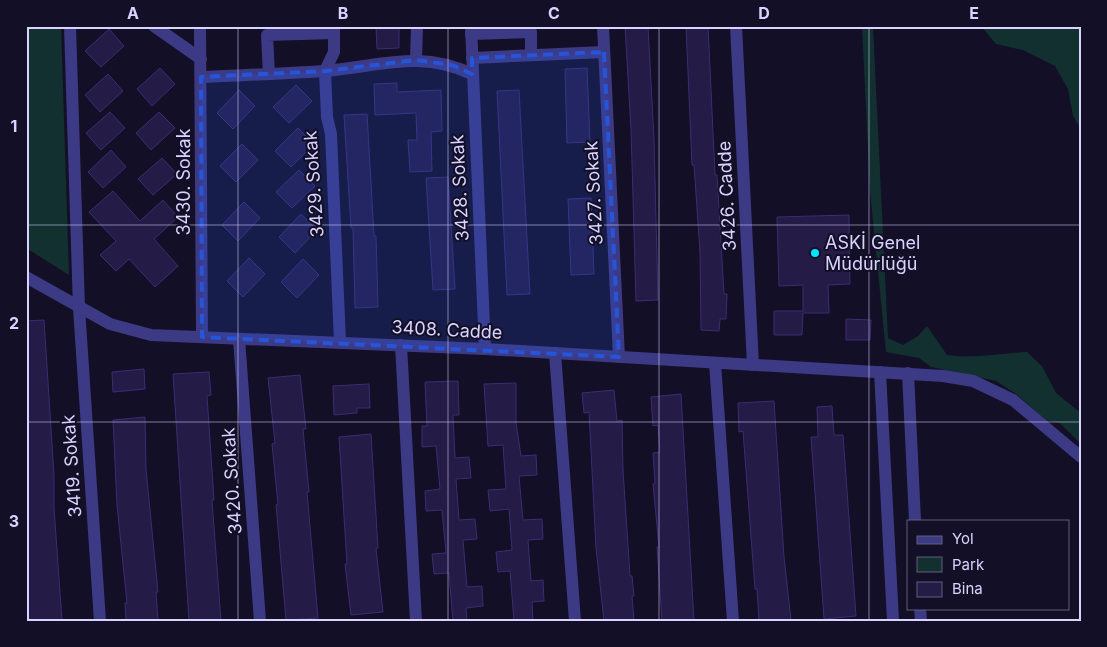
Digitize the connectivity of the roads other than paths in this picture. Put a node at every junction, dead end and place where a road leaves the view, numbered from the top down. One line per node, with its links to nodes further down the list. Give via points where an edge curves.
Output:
1 (70, 26): 19 (street, 3419. Sokak)
2 (154, 26): 12 (street)
3 (200, 26): 12 (street, 3430. Sokak)
4 (417, 26): 13 (street)
5 (603, 26): 9 (street, 3427. Sokak)
6 (736, 26): 28 (street, 3426. Cadde)
7 (334, 29): 14 (street, 3429. Sokak, via 334,52); 15 (street, via 267,35)
8 (471, 30): 10 (street, via 531,32); 11 (street, 3428. Sokak)
9 (604, 52): 10 (street); 26 (street, 3427. Sokak)
10 (532, 55): 11 (street)
11 (472, 58): 16 (street, 3428. Sokak)
12 (201, 59): 17 (street, 3430. Sokak)
13 (416, 60): 14 (street); 16 (street, via 452,65)
14 (325, 71): 15 (street); 22 (street, 3429. Sokak, via 326,116 331,134)
15 (269, 74): 17 (street)
16 (472, 74): 24 (street, 3428. Sokak)
17 (200, 77): 20 (street, 3430. Sokak)
18 (26, 277): 19 (street, 3408. Cadde)
19 (79, 308): 20 (street, 3408. Cadde, via 110,324 151,335); 33 (street, 3419. Sokak)
20 (202, 337): 21 (street, 3408. Cadde)
21 (239, 339): 22 (street, 3408. Cadde); 34 (street, 3420. Sokak)
22 (340, 342): 23 (street, 3408. Cadde)
23 (402, 345): 24 (street, 3408. Cadde); 35 (street)
24 (485, 349): 25 (street, 3408. Cadde)
25 (555, 354): 26 (street, 3408. Cadde); 36 (street)
26 (619, 357): 27 (street, 3408. Cadde)
27 (715, 363): 28 (street, 3408. Cadde); 37 (street)
28 (753, 365): 29 (street, 3408. Cadde)
29 (880, 372): 30 (street, 3408. Cadde); 38 (street)
30 (908, 373): 31 (street, 3408. Cadde, via 973,381 1014,400); 32 (street)
31 (1081, 457)
32 (916, 520)
33 (100, 621)
34 (260, 621)
35 (416, 621)
36 (575, 621)
37 (733, 621)
38 (893, 621)

